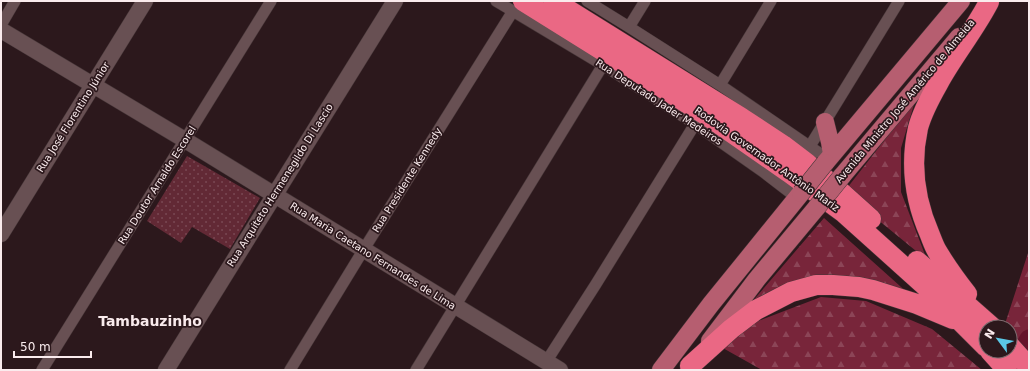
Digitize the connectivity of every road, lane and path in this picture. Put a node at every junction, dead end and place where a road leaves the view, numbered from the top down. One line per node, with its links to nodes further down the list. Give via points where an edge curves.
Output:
1 (15, 1): 15 (street)
2 (145, 1): 20 (main road, Rua José Florentino Júnior)
3 (271, 1): 23 (street, Rua Doutor Arnaldo Escorel)
4 (394, 1): 26 (main road, Rua Arquiteto Hermenegildo Di Lascio)
5 (496, 1): 14 (street, Rua Deputado Jader Medeiros)
6 (554, 1): 31 (highway, Rodovia Governador Antônio Mariz, via 783,144 842,193)
7 (587, 1): 16 (street)
8 (645, 1): 16 (street)
9 (772, 1): 19 (street)
10 (899, 1): 21 (street)
11 (951, 1): 25 (street)
12 (961, 1): 25 (main road)
13 (989, 1): 32 (highway, via 926,106 918,128 914,160 918,202 936,250); 39 (main road, Avenida Ministro José Américo de Almeida, bridge, via 757,279)
14 (518, 6): 18 (street, Rua Deputado Jader Medeiros); 29 (street, Rua Presidente Kennedy); 33 (highway, Rodovia Governador Antônio Mariz, via 709,117 788,172 844,213)
15 (1, 25)
16 (629, 27): 19 (street)
17 (1, 30): 20 (main road, Rua Maria Caetano Fernandes de Lima)
18 (603, 65): 22 (street, Rua Deputado Jader Medeiros); 30 (street)
19 (720, 85): 24 (street)
20 (93, 86): 23 (main road, Rua Maria Caetano Fernandes de Lima); 28 (main road, Rua José Florentino Júnior)
21 (825, 122): 24 (street); 25 (main road)
22 (696, 124): 27 (street, Rua Deputado Jader Medeiros); 37 (street)
23 (185, 140): 26 (main road, Rua Maria Caetano Fernandes de Lima); 40 (street, Rua Doutor Arnaldo Escorel)
24 (810, 146): 25 (street)
25 (829, 155): 27 (main road, bridge)
26 (274, 195): 29 (main road, Rua Maria Caetano Fernandes de Lima); 41 (main road, Rua Arquiteto Hermenegildo Di Lascio)
27 (799, 195): 45 (main road)
28 (1, 234)
29 (364, 249): 30 (main road, Rua Maria Caetano Fernandes de Lima); 42 (street, Rua Presidente Kennedy)
30 (455, 306): 37 (main road, Rua Maria Caetano Fernandes de Lima); 43 (street)
31 (982, 319)
32 (985, 319)
33 (961, 322): 34 (highway, Rodovia Governador Antônio Mariz); 39 (highway, via 873,290 816,285 791,292 756,310)
34 (978, 339)
35 (1018, 355): 38 (highway)
36 (997, 359): 46 (highway, Rodovia Governador Antônio Mariz)
37 (546, 362): 44 (main road, Rua Maria Caetano Fernandes de Lima)
38 (1029, 367)
39 (689, 368)
40 (42, 370)
41 (166, 370)
42 (290, 370)
43 (416, 370)
44 (560, 370)
45 (661, 370)
46 (1007, 370)

